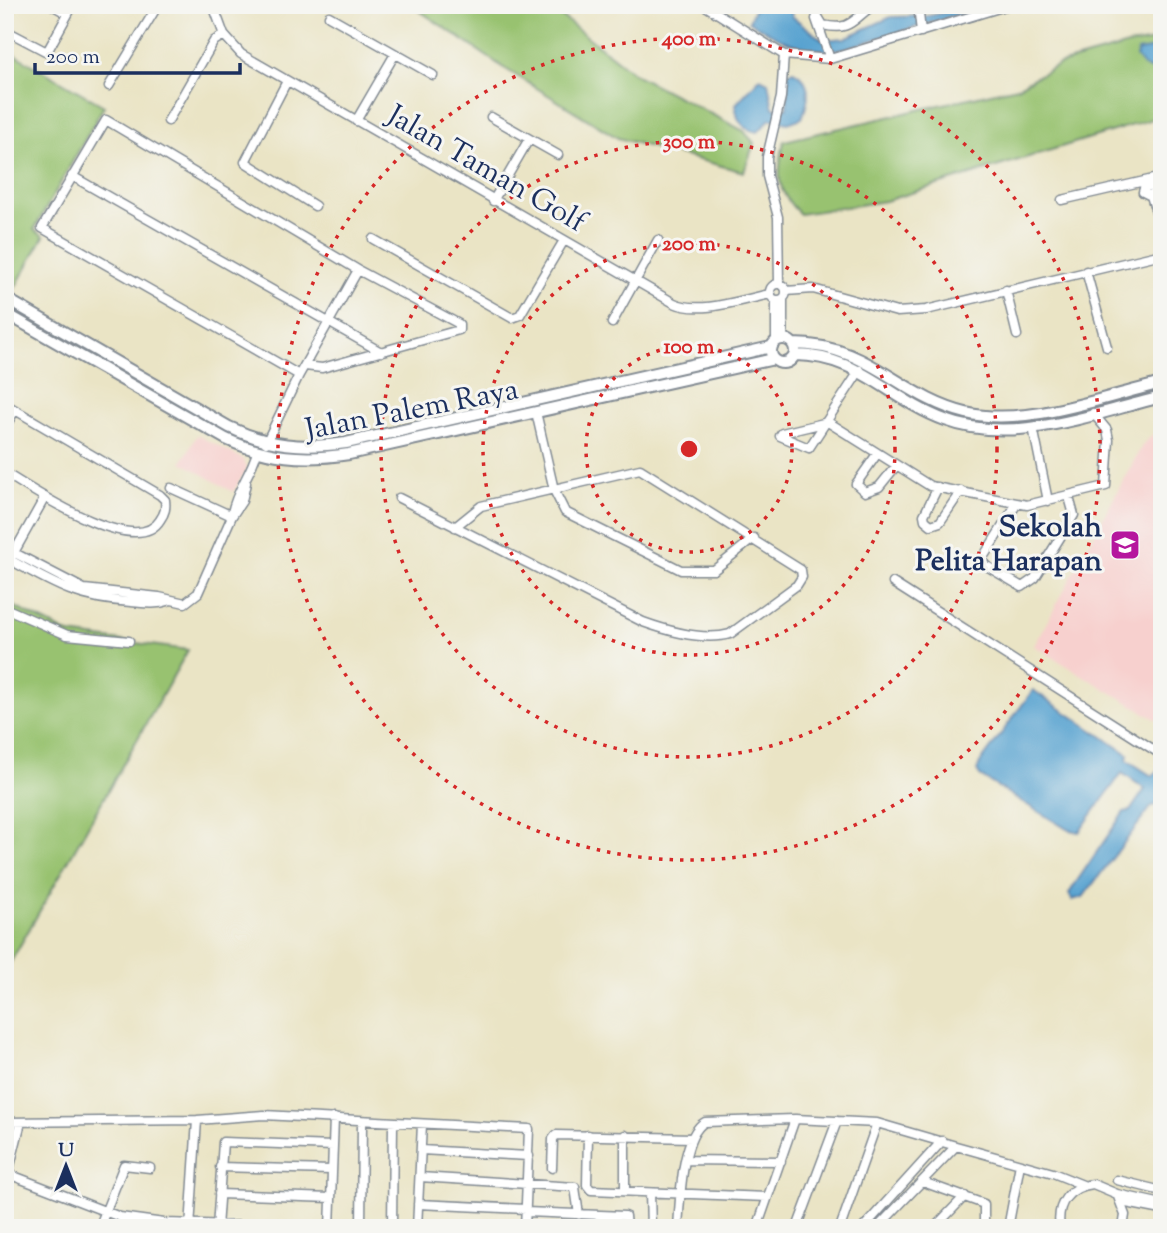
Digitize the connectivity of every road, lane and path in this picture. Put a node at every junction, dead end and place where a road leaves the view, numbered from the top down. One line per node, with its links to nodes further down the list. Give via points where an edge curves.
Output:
1 (52, 5): 10 (street)
2 (73, 5): 10 (street)
3 (158, 5): 21 (street)
4 (212, 5): 15 (street, Jalan Taman Golf)
5 (704, 5): 17 (street)
6 (811, 5): 11 (street)
7 (874, 5): 11 (street, via 841,28 823,24)
8 (918, 5): 14 (street)
9 (1009, 5): 14 (street)
10 (68, 15): 13 (street, via 44,52)
11 (814, 15): 18 (street)
12 (329, 16): 16 (street)
13 (5, 30)
14 (921, 30): 18 (street)
15 (224, 35): 20 (street, Jalan Taman Golf, via 241,54); 23 (street, via 215,41)
16 (395, 54): 19 (street); 24 (street)
17 (784, 55): 18 (street); 42 (street, via 781,97 767,157 778,217 779,284 772,287)
18 (829, 57)
19 (433, 75)
20 (287, 80): 24 (street, Jalan Taman Golf); 32 (street, via 245,162)
21 (109, 86)
22 (491, 117): 25 (street)
23 (168, 121)
24 (356, 121): 31 (street, Jalan Taman Golf)
25 (529, 139): 26 (street); 31 (street)
26 (558, 155)
27 (72, 176): 38 (street, via 104,122 109,121); 46 (street); 55 (street, via 42,228)
28 (1162, 177): 29 (street)
29 (1147, 183): 30 (street); 33 (street, via 1154,188)
30 (1062, 200)
31 (493, 201): 36 (street, Jalan Taman Golf)
32 (315, 206)
33 (1162, 230)
34 (373, 239): 36 (street, via 512,318 520,315)
35 (658, 240): 40 (street)
36 (563, 242): 40 (street, Jalan Taman Golf)
37 (1162, 254): 39 (street, Jalan Taman Golf)
38 (358, 270): 46 (street); 51 (street, via 459,324 459,330)
39 (1086, 271): 41 (street, Jalan Taman Golf); 50 (street)
40 (635, 281): 42 (street, Jalan Taman Golf, via 684,306); 47 (street)
41 (1006, 290): 42 (street, Jalan Taman Golf, via 926,310 897,312 830,291); 48 (street)
42 (779, 296): 49 (street)
43 (5, 298): 44 (street, Jalan Palem Raya)
44 (18, 305): 45 (street); 65 (street, Jalan Palem Raya, via 229,427)
45 (8, 315): 66 (street, Jalan Palem Raya, via 226,439)
46 (329, 323): 51 (street); 53 (street)
47 (612, 323)
48 (1017, 335)
49 (784, 345): 52 (street); 52 (street, Jalan Palem Raya, via 785,363); 54 (street, Jalan Palem Raya); 56 (street, Jalan Palem Raya, via 851,353 949,407 987,416 1030,414); 65 (street, Jalan Palem Raya, via 346,443 300,447)
50 (1107, 347)
51 (381, 352): 53 (street, via 322,368)
52 (774, 359): 60 (street, Jalan Palem Raya)
53 (305, 366): 55 (street)
54 (860, 370): 62 (street); 64 (street, Jalan Palem Raya, via 943,419 984,429)
55 (299, 375): 65 (street)
56 (1162, 383)
57 (1162, 397): 61 (street, Jalan Palem Raya)
58 (5, 404): 59 (street)
59 (15, 410): 63 (street); 74 (street, via 160,495 166,505 154,527 122,530 100,526)
60 (536, 412): 66 (street, Jalan Palem Raya, via 328,457 301,459); 72 (street)
61 (1093, 413): 64 (street, Jalan Palem Raya); 75 (street, via 1108,434 1107,484)
62 (828, 422): 62 (street, via 809,448 780,436 782,433); 67 (street)
63 (5, 427)
64 (1031, 427): 77 (street)
65 (266, 443)
66 (257, 452): 79 (street, via 246,484 234,499)
67 (877, 454): 68 (street); 68 (street, via 856,484 865,492 878,487)
68 (896, 466): 70 (street)
69 (5, 473): 74 (street)
70 (938, 487): 73 (street); 73 (street, via 924,515 931,525 940,522)
71 (171, 488): 79 (street)
72 (554, 490): 80 (street, via 481,506); 81 (street, via 640,469); 81 (street, via 565,512 681,569 714,570)
73 (961, 491): 78 (street)
74 (45, 497): 82 (street)
75 (1069, 497): 77 (street); 78 (street, via 1074,515 1035,578 1024,587 982,559)
76 (399, 498): 80 (street)
77 (1048, 501): 78 (street)
78 (1016, 505)
79 (232, 516): 82 (street, via 193,599 184,603 84,589)
80 (455, 527): 81 (street, via 643,622 718,637 739,629 801,580 800,569)
81 (754, 538)
82 (8, 554)
83 (893, 583): 86 (street)
84 (5, 608): 85 (street, via 67,635)
85 (129, 641)
86 (1162, 755)
87 (334, 1118): 89 (street, via 264,1115); 93 (street); 101 (street)
88 (795, 1119): 90 (street); 99 (street, via 712,1121 700,1125); 106 (street)
89 (197, 1120): 92 (street); 137 (street)
90 (837, 1121): 95 (street); 150 (street)
91 (5, 1122): 92 (street)
92 (21, 1122): 112 (street)
93 (362, 1122): 94 (street); 142 (street)
94 (393, 1123): 96 (street); 143 (street)
95 (877, 1123): 100 (street); 151 (street)
96 (422, 1124): 103 (street); 104 (street, via 529,1129)
97 (588, 1135): 98 (street); 110 (street, via 554,1137); 119 (street, via 588,1187)
98 (625, 1135): 99 (street); 119 (street)
99 (692, 1138): 105 (street)
100 (942, 1141): 102 (street); 152 (street)
101 (332, 1146): 108 (street, via 225,1142); 111 (street)
102 (956, 1146): 107 (street); 116 (street)
103 (421, 1150): 104 (street); 113 (street)
104 (529, 1156): 117 (street)
105 (685, 1160): 106 (street); 123 (street)
106 (781, 1161): 125 (street)
107 (1020, 1164): 114 (street); 156 (street)
108 (220, 1167): 111 (street); 122 (street)
109 (150, 1168): 133 (street, via 124,1165)
110 (552, 1168)
111 (331, 1170): 126 (street)
112 (8, 1174): 133 (street)
113 (420, 1177): 117 (street); 129 (street)
114 (1065, 1179): 118 (street); 127 (street)
115 (1117, 1180): 120 (street)
116 (923, 1182): 124 (street); 153 (street)
117 (527, 1183): 132 (street); 134 (street, via 577,1188)
118 (1083, 1185): 127 (street); 128 (street, via 1104,1186)
119 (625, 1191): 121 (street)
120 (1162, 1191)
121 (650, 1193): 123 (street); 147 (street)
122 (219, 1194): 126 (street); 138 (street)
123 (680, 1194): 125 (street); 148 (street)
124 (965, 1196): 154 (street); 155 (street, via 985,1205)
125 (766, 1197): 149 (street)
126 (331, 1198): 139 (street)
127 (1065, 1198): 157 (street)
128 (1119, 1198): 130 (street); 131 (street); 158 (street)
129 (418, 1204): 132 (street); 144 (street)
130 (1162, 1204)
131 (1162, 1210)
132 (526, 1211): 134 (street); 145 (street)
133 (107, 1213): 135 (street); 140 (street)
134 (579, 1215): 146 (street, via 625,1216)
135 (137, 1224): 136 (street)
136 (164, 1225): 137 (street)
137 (191, 1226): 138 (street)
138 (217, 1226): 139 (street)
139 (330, 1227): 141 (street)
140 (99, 1228)
141 (342, 1228)
142 (361, 1228)
143 (392, 1228)
144 (417, 1228)
145 (525, 1228)
146 (626, 1228)
147 (651, 1228)
148 (678, 1228)
149 (757, 1228)
150 (797, 1228)
151 (840, 1228)
152 (863, 1228)
153 (877, 1228)
154 (934, 1228)
155 (984, 1228)
156 (1008, 1228)
157 (1060, 1228)
158 (1124, 1228)

